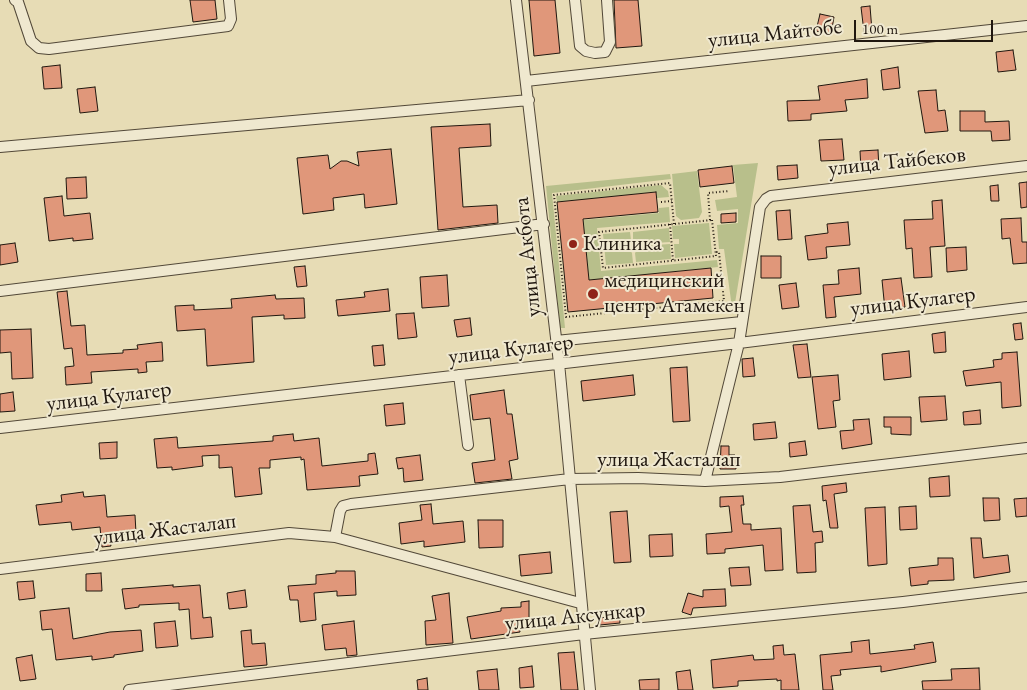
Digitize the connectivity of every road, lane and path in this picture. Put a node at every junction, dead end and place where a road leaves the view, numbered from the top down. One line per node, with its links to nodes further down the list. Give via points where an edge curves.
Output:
1 (15, 0): 2 (street, via 31,41 39,48 49,49 228,26 231,19)
2 (228, 0)
3 (516, 0): 9 (street, улица Акбота)
4 (575, 0): 7 (street, via 580,46)
5 (607, 0): 7 (street, via 610,42 605,52)
6 (1027, 26): 8 (street, улица Майтобе)
7 (595, 54): 8 (street)
8 (597, 72): 9 (street, улица Майтобе)
9 (526, 80): 10 (street, улица Акбота)
10 (529, 100): 11 (street); 17 (street, улица Акбота)
11 (0, 147)
12 (1027, 166): 24 (street, улица Тайбеков, via 771,196 760,207)
13 (729, 191): 16 (path, via 708,193)
14 (672, 201): 15 (path); 19 (path); 20 (path, via 670,183 554,195 566,317 724,301 719,252)
15 (661, 202)
16 (710, 220): 19 (path); 20 (path)
17 (544, 224): 22 (street); 25 (street, улица Акбота)
18 (670, 224): 19 (path); 21 (path); 21 (path, via 599,232 603,268)
19 (674, 224)
20 (716, 252): 21 (path, via 716,256)
21 (673, 261)
22 (0, 291)
23 (1027, 307): 26 (street, улица Кулагер)
24 (742, 322): 25 (street); 26 (street)
25 (556, 341): 27 (street, улица Акбота)
26 (738, 343): 27 (street, улица Кулагер); 33 (street)
27 (559, 363): 28 (street, улица Кулагер); 32 (street, улица Акбота)
28 (459, 375): 29 (street, улица Кулагер); 30 (street)
29 (0, 428)
30 (468, 445)
31 (1027, 448): 33 (street, улица Жасталап, via 780,477)
32 (570, 479): 33 (street, улица Жасталап); 34 (street, улица Жасталап, via 343,506); 37 (street, улица Акбота)
33 (705, 480)
34 (336, 538): 35 (street, улица Жасталап, via 289,533); 37 (street, улица Жасталап)
35 (0, 569)
36 (1027, 587): 38 (street, улица Аксункар)
37 (580, 603): 38 (street, улица Акбота)
38 (584, 634): 39 (street, улица Аксункар); 40 (street, улица Акбота)
39 (129, 690)
40 (590, 690)

